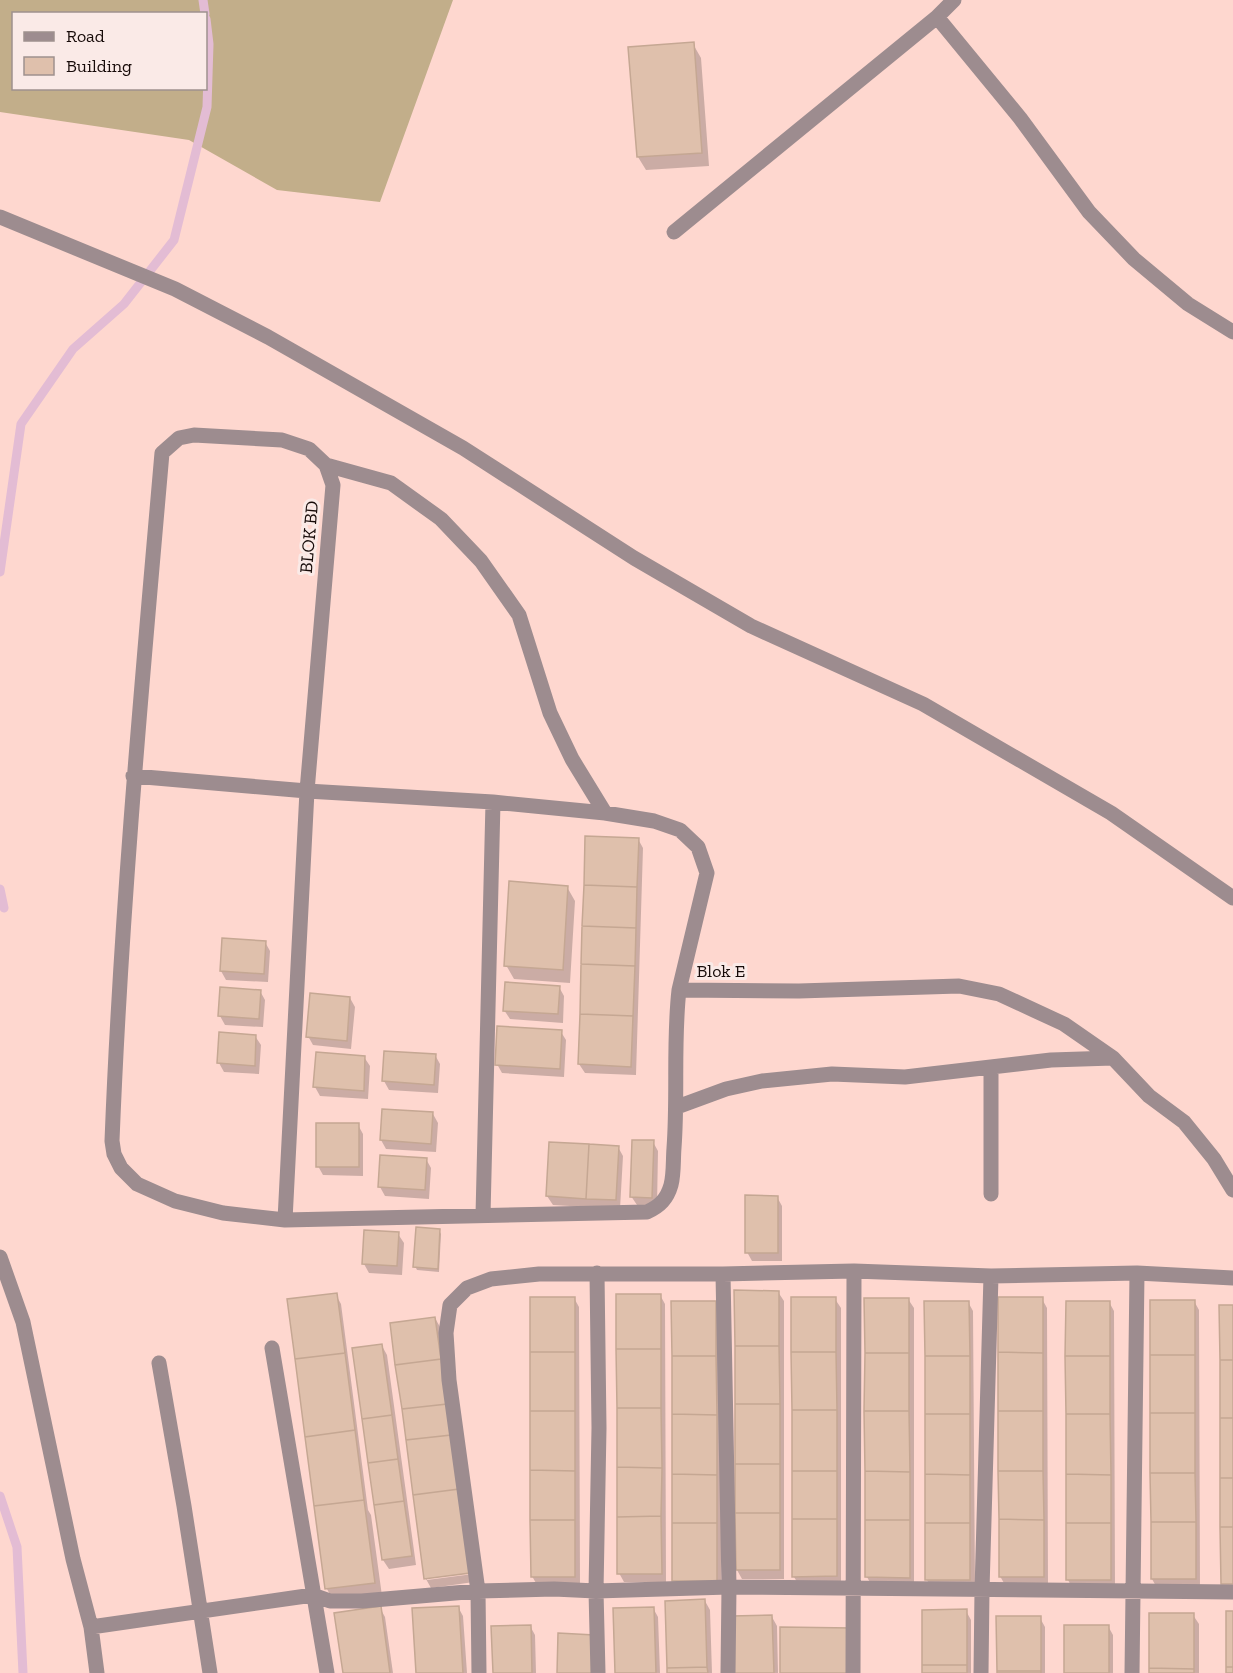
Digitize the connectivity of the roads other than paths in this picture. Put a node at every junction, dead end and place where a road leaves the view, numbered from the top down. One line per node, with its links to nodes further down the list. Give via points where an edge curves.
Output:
1 (954, 0): 2 (street)
2 (937, 17): 4 (street); 5 (street, via 1020,118 1089,212 1134,259 1188,304)
3 (0, 217): 11 (street, via 175,289 268,337 462,448 634,558 752,626 922,704 1111,813)
4 (674, 232)
5 (1233, 332)
6 (326, 465): 7 (street, via 309,449 282,440 194,435 179,438 162,453); 8 (street, BLOK BD, via 333,485); 10 (street, via 391,483 441,519 481,561 519,615 550,713)
7 (133, 776): 8 (street, Blok E); 19 (street, via 116,1032 114,1154 137,1184 175,1201 223,1213)
8 (307, 791): 9 (street, Blok E); 19 (street, BLOK BD)
9 (493, 802): 10 (street, Blok E); 18 (street)
10 (605, 813): 12 (street, Blok E, via 654,821 680,830 698,847 706,873)
11 (1233, 898)
12 (680, 990): 13 (street, Blok E, via 959,986 999,994 1064,1024); 15 (street)
13 (1113, 1058): 14 (street); 16 (street, Blok E, via 1149,1096 1184,1122)
14 (991, 1067): 15 (street, via 905,1077 832,1074 762,1081); 17 (street)
15 (677, 1107): 18 (street, via 671,1185 658,1207 647,1212)
16 (1233, 1190)
17 (991, 1194)
18 (483, 1215): 19 (street)
19 (285, 1220)
20 (0, 1257): 38 (street, via 23,1322)
21 (854, 1271): 24 (street); 25 (street); 30 (street)
22 (597, 1273): 24 (street); 33 (street, via 490,1280 467,1288 450,1305 446,1333 449,1380); 34 (street)
23 (1137, 1273): 25 (street); 26 (street); 32 (street)
24 (723, 1274): 29 (street)
25 (991, 1276): 31 (street)
26 (1233, 1278)
27 (272, 1348): 36 (street)
28 (159, 1363): 37 (street)
29 (729, 1587): 30 (street); 34 (street); 44 (street)
30 (854, 1589): 31 (street); 45 (street)
31 (982, 1590): 32 (street); 46 (street)
32 (1133, 1590): 35 (street); 47 (street)
33 (478, 1591): 34 (street); 36 (street, via 362,1601 330,1601); 42 (street)
34 (596, 1591): 43 (street)
35 (1233, 1592)
36 (313, 1595): 37 (street); 41 (street)
37 (199, 1612): 38 (street); 40 (street)
38 (91, 1627): 39 (street)
39 (97, 1673)
40 (210, 1673)
41 (327, 1673)
42 (479, 1673)
43 (598, 1673)
44 (728, 1673)
45 (854, 1673)
46 (981, 1673)
47 (1132, 1673)

